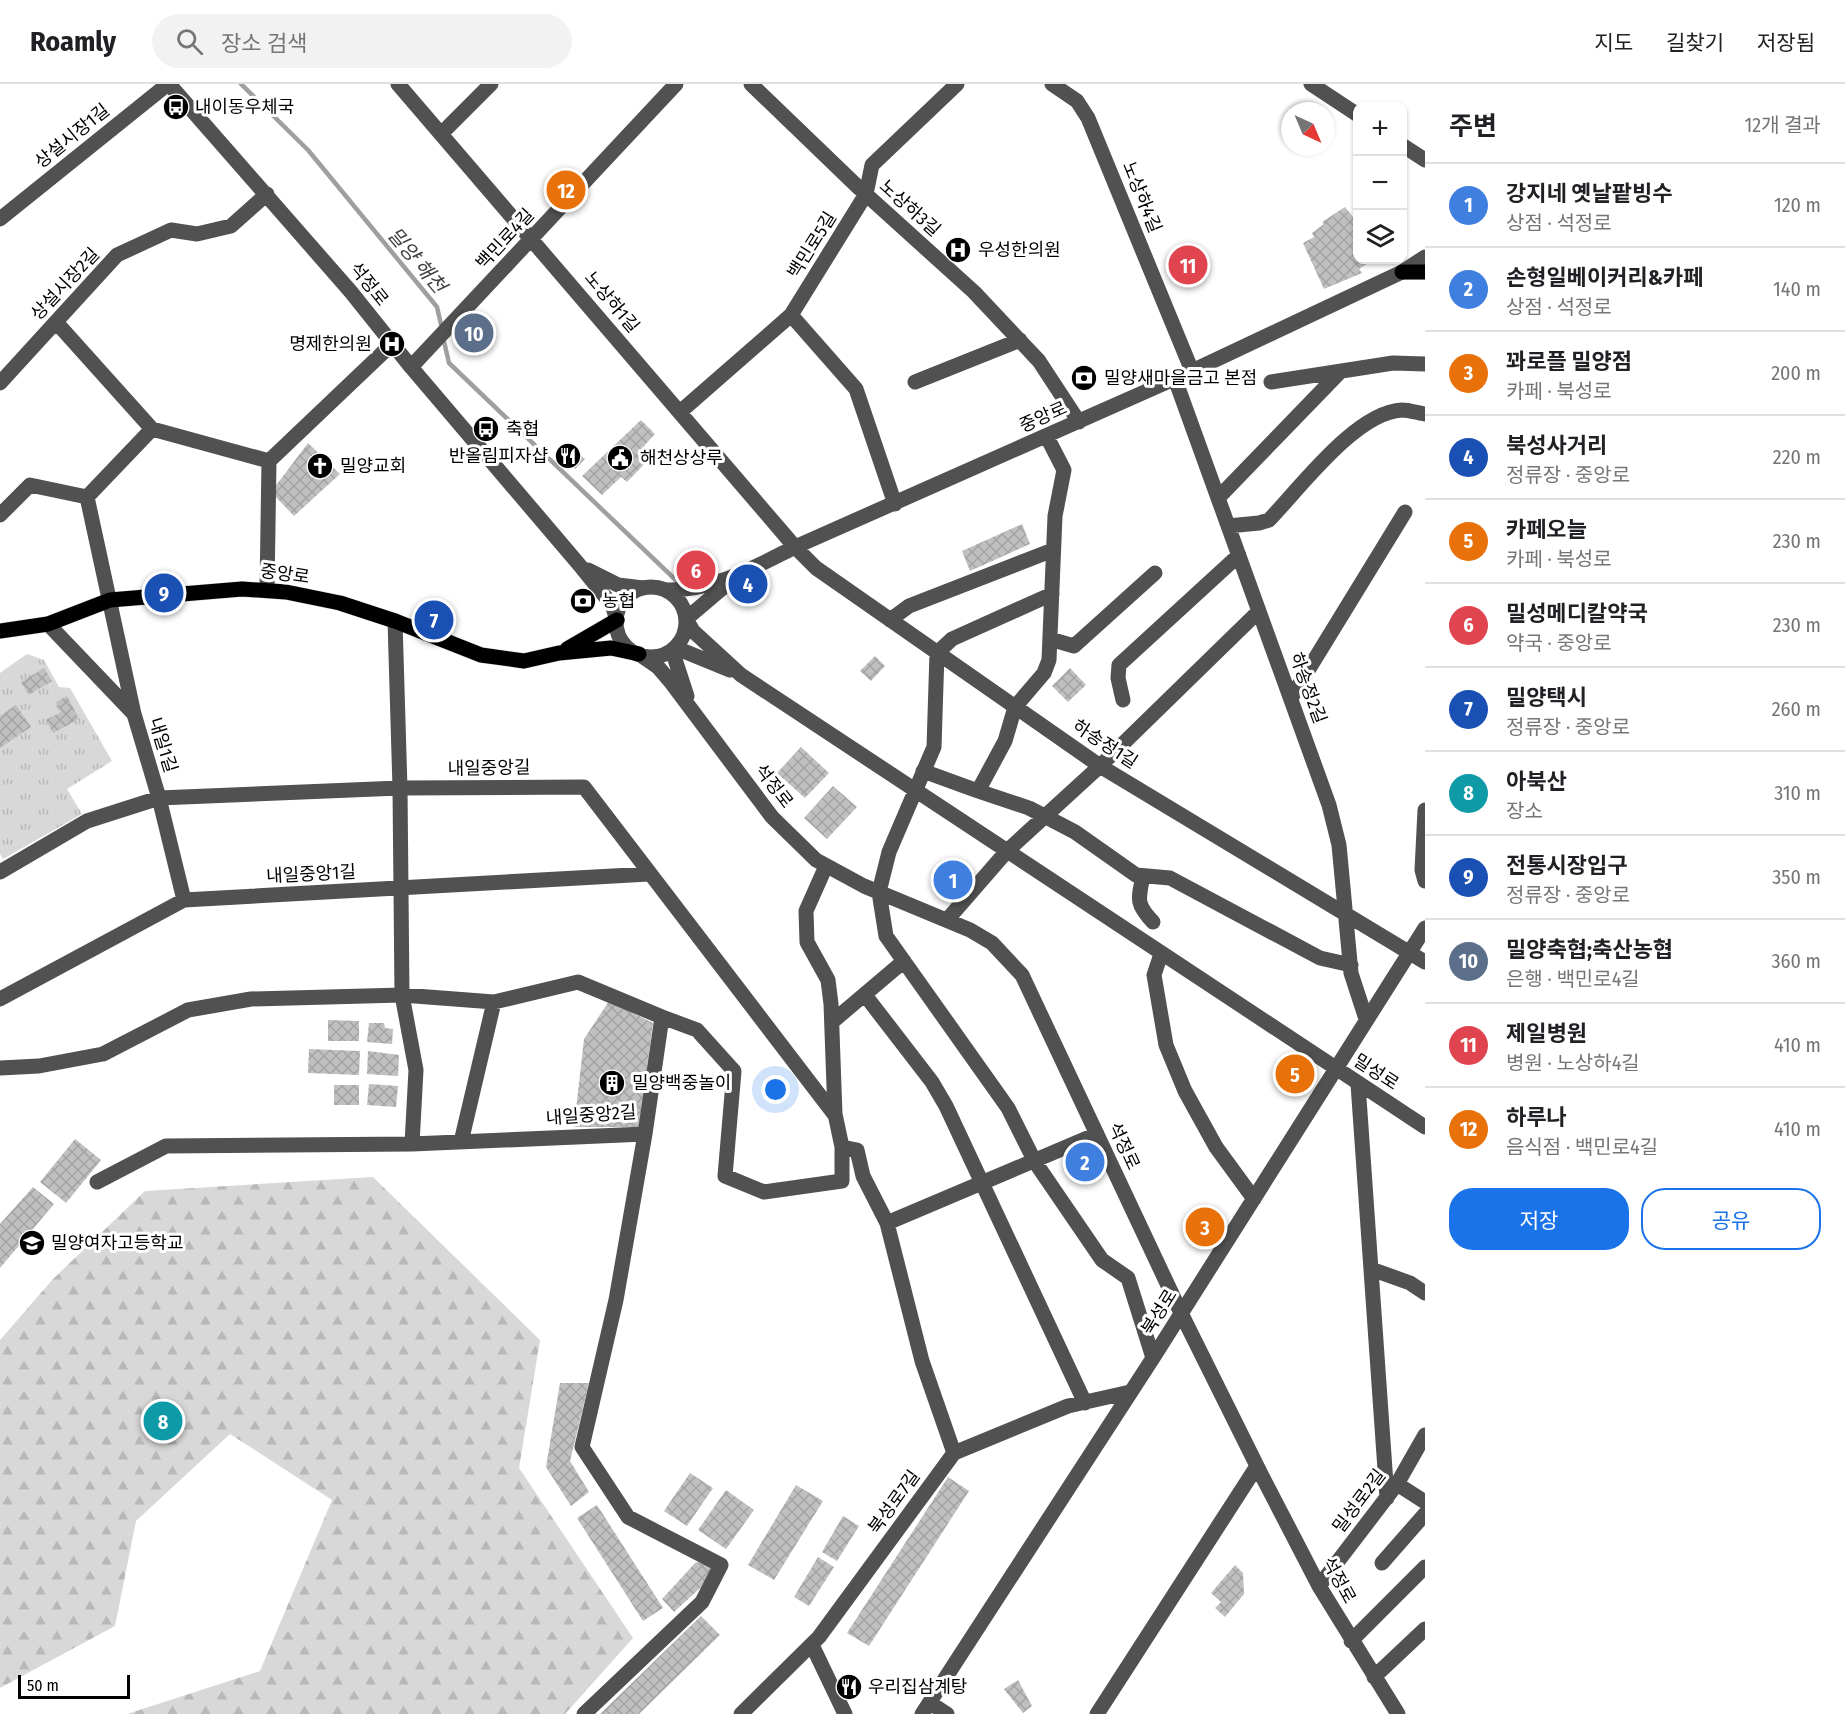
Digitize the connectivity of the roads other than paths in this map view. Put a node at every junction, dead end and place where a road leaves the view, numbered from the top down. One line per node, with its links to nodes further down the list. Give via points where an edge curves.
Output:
1 (169, 84): 13 (street, 석정로); 15 (street, 상설시장1길)
2 (398, 84): 10 (street, 노상하1길)
3 (491, 84): 10 (street)
4 (676, 84): 16 (street, 백민로4길)
5 (751, 84): 14 (street, 노상하3길)
6 (957, 84): 14 (street, 백민로5길, via 872,165)
7 (1052, 84): 26 (street, 노상하4길, via 1077,101 1088,118)
8 (1311, 84): 9 (street)
9 (1353, 112)
10 (441, 134): 16 (street, 노상하1길)
11 (1407, 148): 12 (street)
12 (1425, 159)
13 (267, 194): 21 (street, 상설시장2길, via 231,225 197,234 171,230 117,255); 23 (street, 석정로)
14 (866, 194): 20 (street, 백민로5길); 22 (street, 노상하3길, via 974,292)
15 (0, 219)
16 (532, 239): 24 (street, 백민로4길); 32 (street, 노상하1길)
17 (1425, 257): 18 (street, 중앙로)
18 (1402, 272): 19 (main road); 26 (street, 중앙로)
19 (1425, 272)
20 (791, 315): 32 (street, 백민로5길); 40 (street, via 856,389)
21 (56, 322): 31 (street, 상설시장2길); 35 (street)
22 (1020, 340): 29 (street); 34 (street, 노상하3길, via 1039,361)
23 (392, 344): 24 (street, 석정로); 37 (street)
24 (414, 364): 47 (street, 석정로)
25 (1425, 364): 27 (street, via 1393,363)
26 (1192, 371): 28 (street, 중앙로)
27 (1339, 373): 30 (street); 39 (street)
28 (1175, 379): 34 (street, 중앙로); 39 (street, 하송정2길)
29 (915, 382)
30 (1271, 382)
31 (0, 383)
32 (680, 412): 44 (street, 노상하1길)
33 (1425, 414): 43 (street, via 1402,410 1377,417 1346,439 1269,520)
34 (1079, 422): 36 (street, 중앙로)
35 (152, 429): 37 (street); 38 (street)
36 (1047, 437): 40 (street, 중앙로); 45 (street, via 1064,470)
37 (269, 461): 51 (street)
38 (87, 497): 42 (street, via 30,485); 54 (street, 내일1길)
39 (1218, 498): 43 (street, 하송정2길)
40 (895, 504): 44 (street, 중앙로)
41 (1405, 512): 68 (street)
42 (0, 515)
43 (1228, 526): 46 (street, 하송정2길)
44 (795, 547): 49 (street, 중앙로); 58 (street, 하송정1길, via 816,568)
45 (1053, 550): 53 (street); 58 (street, via 909,606)
46 (1239, 555): 55 (street, 하송정2길); 69 (street, via 1119,665)
47 (582, 568): 50 (street, via 618,585); 57 (street, 석정로, via 612,605)
48 (1155, 573): 62 (street, via 1074,646)
49 (740, 574): 52 (street, via 683,591); 56 (street)
50 (644, 588): 52 (street); 57 (street, via 624,600)
51 (267, 590): 54 (main road, 중앙로, via 187,592); 59 (main road, 중앙로, via 340,603)
52 (667, 590): 56 (street, via 683,607)
53 (1052, 594): 62 (street); 65 (street, via 952,639)
54 (110, 600): 60 (main road, 중앙로); 72 (street, 내일1길)
55 (1259, 611): 68 (street, 하송정2길); 73 (street)
56 (686, 618): 63 (street, via 680,641); 67 (street, via 693,631)
57 (617, 620): 64 (main road); 66 (street, via 622,641)
58 (891, 620): 65 (street, 하송정1길)
59 (395, 621): 64 (main road, 중앙로, via 482,655 524,661); 75 (street)
60 (48, 624): 61 (main road, 중앙로); 72 (street)
61 (0, 631)
62 (1050, 639): 70 (street, via 1044,673)
63 (672, 650): 66 (street, via 661,655); 67 (street); 71 (street)
64 (559, 653): 66 (main road, via 611,648)
65 (937, 653): 70 (street, 하송정1길); 74 (street, via 934,747)
66 (639, 654): 71 (street, 석정로, via 658,667)
67 (741, 675): 76 (street, 밀성로)
68 (1291, 698): 90 (street, 하송정2길, via 1329,805 1339,845)
69 (1124, 700)
70 (1014, 707): 73 (street, 하송정1길); 77 (street, via 1005,741)
71 (692, 710): 82 (street, 석정로, via 772,817)
72 (134, 714): 78 (street, 내일1길)
73 (1100, 766): 80 (street); 90 (street, 하송정1길)
74 (923, 771): 76 (street); 77 (street)
75 (400, 788): 78 (street, 내일중앙길); 84 (street, 내일중앙길, via 584,787); 87 (street)
76 (915, 791): 81 (street, 밀성로); 88 (street, via 889,852)
77 (978, 791): 80 (street)
78 (159, 798): 83 (street, 내일중앙길, via 87,821); 89 (street, 내일1길)
79 (1425, 810): 86 (street)
80 (1044, 817): 81 (street); 85 (street)
81 (1006, 851): 91 (street); 95 (street, 밀성로)
82 (826, 866): 88 (street, 석정로); 105 (street, via 806,911 807,942 828,980)
83 (0, 872)
84 (649, 874): 87 (street, 내일중앙1길); 109 (street, 내일중앙길)
85 (1143, 876): 92 (street, via 1138,899); 98 (street, via 1170,878 1320,958)
86 (1425, 882)
87 (401, 889): 89 (street, 내일중앙1길); 100 (street)
88 (879, 892): 91 (street, 석정로); 96 (street, via 886,936)
89 (184, 900): 101 (street, 내일중앙1길)
90 (1346, 913): 94 (street, 하송정1길); 98 (street, 하송정2길)
91 (947, 920): 112 (street, 석정로, via 992,943 1023,975)
92 (1153, 922)
93 (1425, 928): 94 (street, 북성로)
94 (1408, 951): 97 (street, 하송정1길); 104 (street, 북성로)
95 (1161, 954): 107 (street, 밀성로); 119 (street, via 1154,975 1166,1045 1185,1091 1216,1147)
96 (904, 961): 99 (street); 116 (street, via 1008,1108)
97 (1425, 962)
98 (1351, 965): 104 (street, 하송정2길)
99 (865, 994): 105 (street); 118 (street, via 932,1082)
100 (402, 995): 102 (street); 106 (street, via 251,999 198,1008 103,1054 39,1066); 114 (street, via 416,1070)
101 (0, 999)
102 (494, 1002): 103 (street, via 578,982); 113 (street)
103 (662, 1017): 111 (street, 내일중앙2길); 115 (street, via 697,1030 734,1071 725,1176 764,1192 842,1181)
104 (1366, 1019): 107 (street, 북성로)
105 (832, 1022): 109 (street)
106 (0, 1068)
107 (1335, 1069): 108 (street, 밀성로); 119 (street, 북성로)
108 (1358, 1084): 110 (street, 밀성로); 121 (street)
109 (834, 1114): 115 (street)
110 (1425, 1127)
111 (645, 1134): 113 (street, 내일중앙2길); 142 (street, via 616,1300 582,1447 628,1518 721,1565 702,1602)
112 (1097, 1134): 116 (street); 123 (street, 석정로)
113 (460, 1142): 114 (street, 내일중앙2길)
114 (412, 1144): 117 (street, 내일중앙2길, via 166,1146)
115 (842, 1147): 120 (street, via 857,1150 863,1176)
116 (1035, 1162): 118 (street); 124 (street, via 1102,1260 1128,1278)
117 (97, 1182)
118 (982, 1184): 120 (street); 126 (street)
119 (1254, 1199): 123 (street, 북성로)
120 (887, 1222): 128 (street, via 922,1361)
121 (1371, 1269): 122 (street, via 1410,1283); 131 (street)
122 (1425, 1293)
123 (1181, 1314): 124 (street, 북성로); 129 (street, 석정로)
124 (1153, 1358): 125 (street, 북성로)
125 (1130, 1392): 126 (street); 141 (street, 북성로)
126 (1085, 1402): 128 (street)
127 (1425, 1435): 130 (street, 밀성로2길)
128 (954, 1453): 139 (street, 북성로7길)
129 (1257, 1466): 136 (street, 석정로); 146 (street)
130 (1397, 1484): 131 (street, 밀성로2길); 132 (street)
131 (1387, 1498): 136 (street, 밀성로2길)
132 (1425, 1502)
133 (1425, 1514): 134 (street)
134 (1382, 1563)
135 (1425, 1567): 138 (street)
136 (1319, 1586): 138 (street, 석정로)
137 (1423, 1636): 140 (street)
138 (1351, 1641): 140 (street, 석정로)
139 (812, 1645): 143 (street, 북성로7길); 144 (street)
140 (1374, 1677): 147 (street, 석정로)
141 (926, 1708): 145 (street)
142 (584, 1714)
143 (741, 1714)
144 (845, 1714)
145 (947, 1714)
146 (1097, 1714)
147 (1398, 1714)

